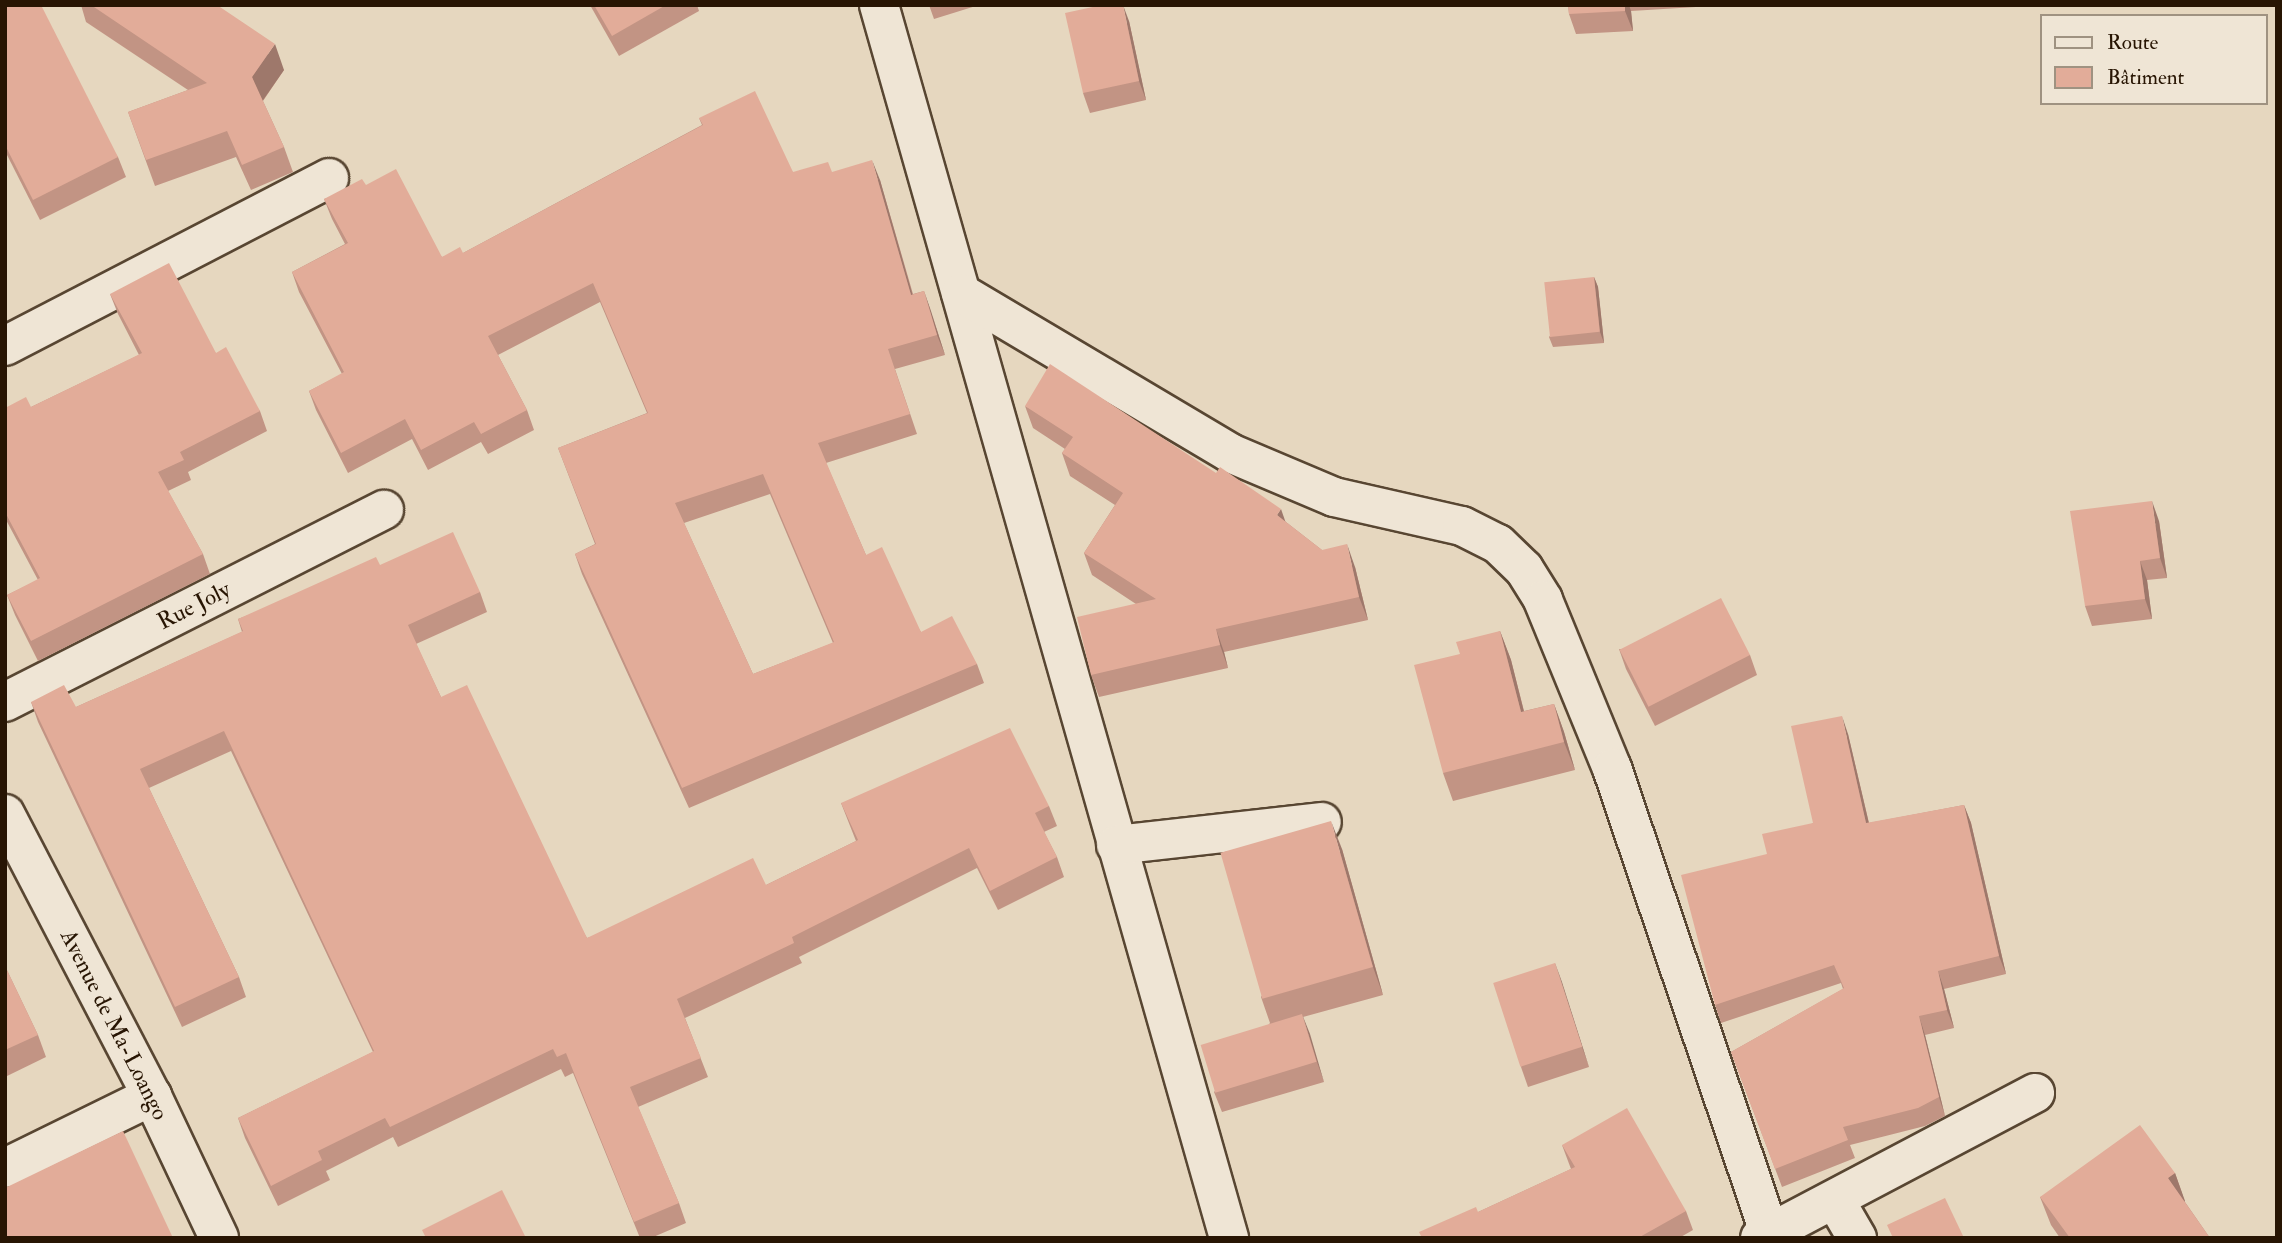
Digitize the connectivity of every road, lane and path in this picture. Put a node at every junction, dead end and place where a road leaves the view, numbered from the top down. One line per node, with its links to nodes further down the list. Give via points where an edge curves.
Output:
1 (878, 5): 3 (street)
2 (329, 178): 4 (street)
3 (961, 293): 9 (street); 14 (street, via 1230,453 1334,497 1462,526 1498,544 1524,569 1543,600 1612,768)
4 (5, 346)
5 (384, 510): 6 (street, Rue Joly)
6 (5, 702)
7 (5, 814): 11 (street, Avenue de Ma-Loango)
8 (1322, 822): 9 (street)
9 (1116, 845): 16 (street)
10 (2035, 1093): 13 (street)
11 (152, 1096): 12 (street); 15 (street, Avenue de Ma-Loango)
12 (5, 1168)
13 (1835, 1200): 14 (street); 17 (street)
14 (1765, 1235)
15 (219, 1238)
16 (1229, 1238)
17 (1857, 1238)

